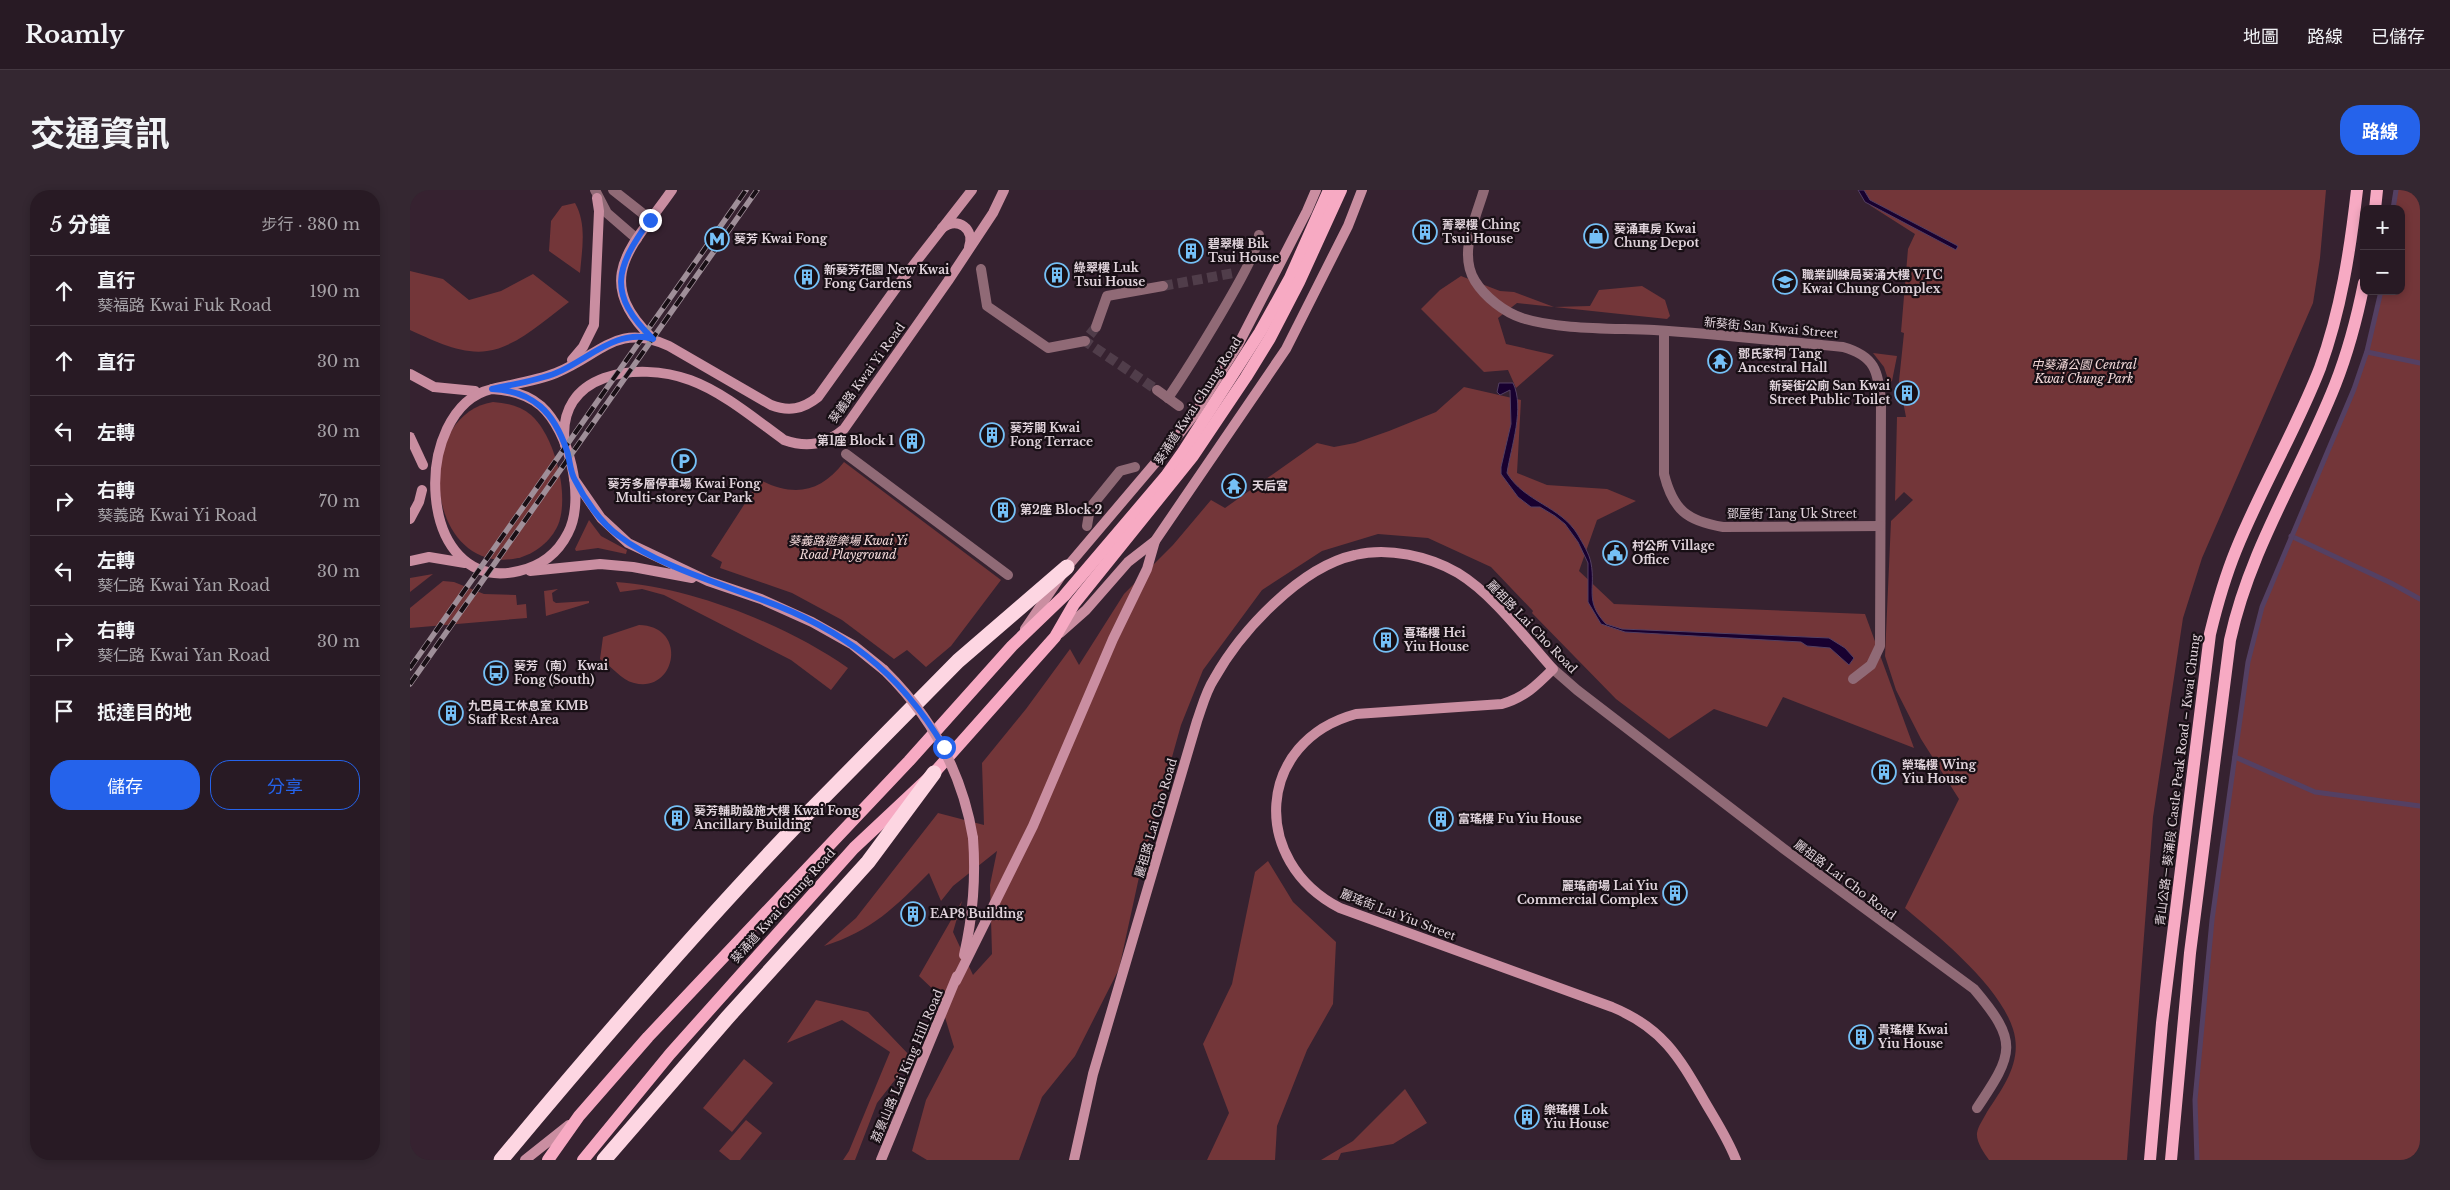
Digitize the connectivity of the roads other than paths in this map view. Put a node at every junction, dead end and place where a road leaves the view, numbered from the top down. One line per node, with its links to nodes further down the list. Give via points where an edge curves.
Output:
1 (613, 190): 14 (street)
2 (672, 190): 14 (street)
3 (972, 190): 15 (street, 葵義路 Kwai Yi Road)
4 (1004, 190): 18 (street, 葵義路 Kwai Yi Road)
5 (1316, 190): 49 (street, 葵涌道 Kwai Chung Road, via 1238,345 1208,393 1173,442)
6 (1329, 190): 33 (main road, 葵涌道 Kwai Chung Road, via 1290,278)
7 (1341, 190): 33 (main road, 葵涌道 Kwai Chung Road, via 1270,338)
8 (1362, 190): 46 (street, 葵涌道 Kwai Chung Road, via 1348,226 1286,349)
9 (1484, 190): 23 (street, 新葵街 San Kwai Street, via 1470,237 1467,262 1474,280 1495,302 1520,318 1544,324)
10 (2357, 190): 70 (main road, 青山公路－葵涌段 Castle Peak Road – Kwai Chung, via 2341,296 2327,349 2236,550 2210,634 2162,1023)
11 (2377, 190): 13 (main road)
12 (596, 194): 17 (street, via 607,213); 26 (street, via 599,228 594,325 583,348)
13 (2375, 205)
14 (650, 220): 17 (street)
15 (940, 230): 18 (street, via 948,223 959,223 968,229 972,240); 24 (street, 葵義路 Kwai Yi Road, via 818,397 801,408 781,409 771,405)
16 (1259, 235): 31 (street, via 1257,247 1239,272 1202,346)
17 (637, 239): 24 (street, via 624,262 622,295 631,315)
18 (968, 250): 36 (street, 葵義路 Kwai Yi Road, via 844,429 834,438 822,443 796,444 784,440 702,385 679,376 635,372 603,378 578,394 566,413)
19 (981, 269): 25 (street, via 987,306 1048,348)
20 (1163, 286): 22 (street, via 1107,296)
21 (2361, 295): 61 (main road, via 2335,385 2255,557 2233,627 2224,670)
22 (1096, 327)
23 (1664, 331): 45 (street, 新葵街 San Kwai Street, via 1843,347 1867,357 1879,378 1882,401); 45 (street, 鄧屋街 Tang Uk Street, via 1664,474 1668,492 1687,516 1723,527)
24 (653, 339): 26 (street, 葵義路 Kwai Yi Road, via 638,336 619,340)
25 (1085, 341)
26 (556, 373): 28 (street, 葵義路 Kwai Yi Road)
27 (410, 374): 30 (street, via 434,387)
28 (492, 389): 30 (street); 36 (street, via 518,392 540,405 549,414)
29 (1157, 390): 31 (street)
30 (479, 391): 34 (street, via 456,403)
31 (1168, 398): 32 (street)
32 (1179, 406)
33 (1216, 412): 53 (main road, 葵涌道 Kwai Chung Road, via 1179,475 1074,604); 54 (main road, 葵涌道 Kwai Chung Road, via 1064,596)
34 (439, 422)
35 (410, 437): 40 (street)
36 (565, 445): 41 (street)
37 (427, 450): 40 (street)
38 (846, 454): 51 (street)
39 (1135, 467): 44 (street, via 1120,471 1090,508)
40 (425, 470): 42 (street)
41 (574, 479): 50 (street, via 574,517 564,540 537,565); 52 (street, via 618,536)
42 (424, 484): 43 (street); 48 (street, via 428,514 438,535)
43 (410, 519)
44 (1087, 526)
45 (1880, 526): 56 (street, 新葵街 San Kwai Street, via 1880,646 1871,665)
46 (1154, 541): 53 (street, 葵涌道 Kwai Chung Road, via 1128,562 1086,610); 58 (street, via 1147,569 1113,639 1033,826)
47 (410, 561): 48 (street, via 429,557)
48 (466, 563): 50 (street, via 489,571)
49 (1067, 567): 54 (street, 葵涌道 Kwai Chung Road); 62 (highway, bridge, via 958,661 809,812 702,927)
50 (513, 572): 52 (street, via 600,564)
51 (1008, 575)
52 (708, 581): 58 (street, bridge, via 761,599 852,645 884,670 917,705 944,747 963,791 973,838 973,910)
53 (1055, 637): 57 (main road, 葵涌道 Kwai Chung Road)
54 (1012, 646): 60 (main road, 葵涌道 Kwai Chung Road, via 909,761 648,1037)
55 (1553, 669): 59 (street, 麗祖路 Lai Cho Road, via 1880,922 1974,989 1993,1011 2004,1033 2007,1050 2001,1072); 68 (street, 麗祖路 Lai Cho Road, via 1482,591 1457,573 1405,554 1378,552 1354,555 1328,565 1264,611 1213,680 1197,721 1093,1074); 69 (street, 麗瑤街 Lai Yiu Street, via 1532,690 1502,704 1369,712 1345,717 1325,726 1298,750 1280,784 1276,823 1282,848 1308,887 1340,908 1612,1007 1647,1025 1665,1040 1681,1061)
56 (1853, 679)
57 (934, 773): 65 (main road, 葵涌道 Kwai Chung Road, via 854,848 670,1054); 66 (highway, via 868,862)
58 (956, 981): 67 (street, 荔景山路 Lai King Hill Road)
59 (1977, 1108)
60 (580, 1116): 63 (street); 64 (main road, 葵涌道 Kwai Chung Road)
61 (2174, 1122): 71 (main road); 72 (main road)
62 (501, 1160)
63 (525, 1160)
64 (548, 1160)
65 (583, 1160)
66 (604, 1160)
67 (881, 1160)
68 (1074, 1160)
69 (1736, 1160)
70 (2150, 1160)
71 (2171, 1160)
72 (2175, 1160)

